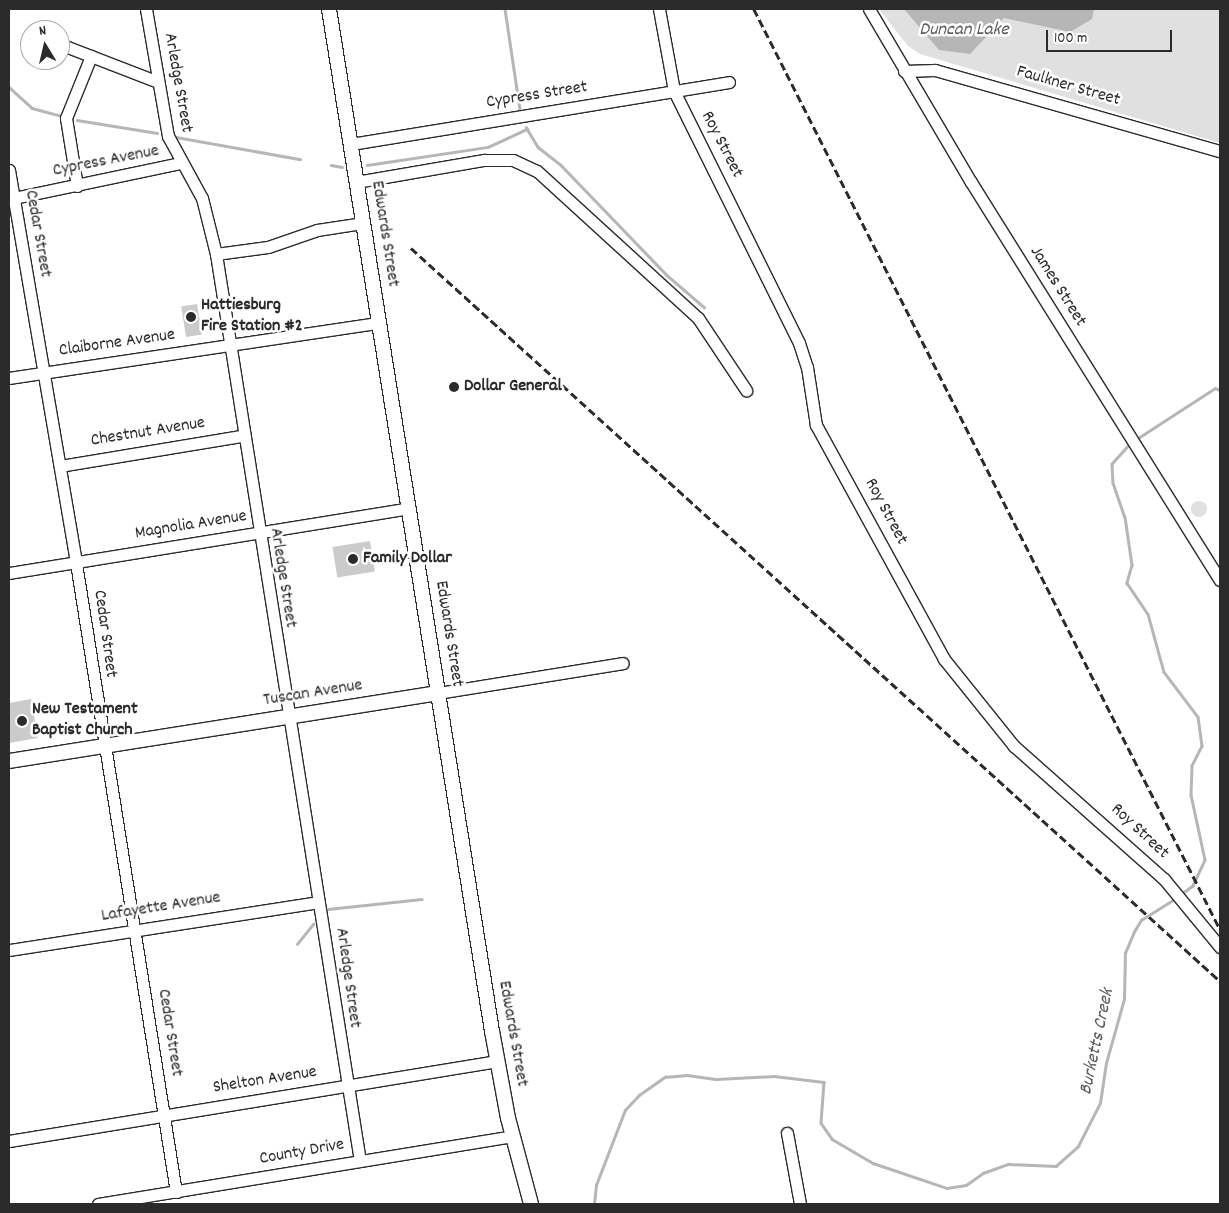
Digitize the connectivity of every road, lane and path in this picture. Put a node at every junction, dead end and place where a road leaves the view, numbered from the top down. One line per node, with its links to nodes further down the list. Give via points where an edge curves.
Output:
1 (146, 9): 8 (street, Arledge Street)
2 (329, 9): 11 (main road, Edwards Street)
3 (659, 9): 10 (street, Roy Street)
4 (869, 9): 7 (street, James Street)
5 (70, 48): 6 (street)
6 (91, 56): 8 (street); 16 (street, via 66,118)
7 (904, 70): 12 (street, Faulkner Street, via 935,70); 31 (street, James Street)
8 (158, 82): 13 (street, Arledge Street, via 168,136)
9 (729, 82): 10 (street, Cypress Street)
10 (674, 91): 11 (street, Cypress Street); 39 (street, Roy Street, via 799,343 807,367 816,425 944,659 1014,746 1164,879)
11 (351, 144): 15 (main road, Edwards Street)
12 (1220, 151)
13 (180, 163): 16 (street, Cypress Avenue); 19 (street, Arledge Street, via 202,198)
14 (9, 170): 17 (street, Cedar Street)
15 (356, 182): 18 (main road, Edwards Street); 24 (street, via 484,160 513,160 537,171 698,318)
16 (77, 186): 17 (street, Cypress Avenue)
17 (10, 198): 22 (street, Cedar Street)
18 (363, 223): 19 (street, via 318,230 268,247); 20 (main road, Edwards Street)
19 (216, 254): 21 (street, Arledge Street)
20 (379, 323): 21 (street, Claiborne Avenue); 27 (main road, Edwards Street)
21 (229, 345): 22 (street, Claiborne Avenue); 25 (street, Arledge Street)
22 (43, 372): 23 (street, Claiborne Avenue); 26 (street, Cedar Street)
23 (9, 378)
24 (746, 390)
25 (242, 436): 26 (street, Chestnut Avenue); 28 (street, Arledge Street)
26 (60, 466): 29 (street, Cedar Street)
27 (409, 508): 28 (street, Magnolia Avenue); 33 (main road, Edwards Street)
28 (257, 532): 29 (street, Magnolia Avenue); 34 (street, Arledge Street)
29 (76, 563): 30 (street, Magnolia Avenue); 35 (street, Cedar Street)
30 (9, 572)
31 (1220, 580)
32 (623, 663): 33 (street, Tuscan Avenue)
33 (438, 693): 34 (main road, Tuscan Avenue); 41 (main road, Edwards Street)
34 (287, 717): 35 (main road, Tuscan Avenue); 37 (street, Arledge Street)
35 (103, 746): 36 (main road, Tuscan Avenue); 38 (street, Cedar Street)
36 (9, 761)
37 (318, 902): 38 (street, Lafayette Avenue); 42 (street, Arledge Street)
38 (134, 930): 40 (street, Lafayette Avenue); 43 (street, Cedar Street)
39 (1220, 947)
40 (9, 950)
41 (498, 1061): 42 (street, Shelton Avenue); 45 (main road, Edwards Street)
42 (345, 1086): 43 (street, Shelton Avenue); 47 (street, Arledge Street)
43 (164, 1115): 46 (street, Shelton Avenue); 48 (street, Cedar Street)
44 (787, 1133): 51 (street)
45 (512, 1136): 47 (street, County Drive); 50 (main road, Edwards Street)
46 (9, 1141)
47 (360, 1161): 48 (street, County Drive)
48 (176, 1192): 49 (street, County Drive)
49 (98, 1204)
50 (531, 1204)
51 (800, 1204)

